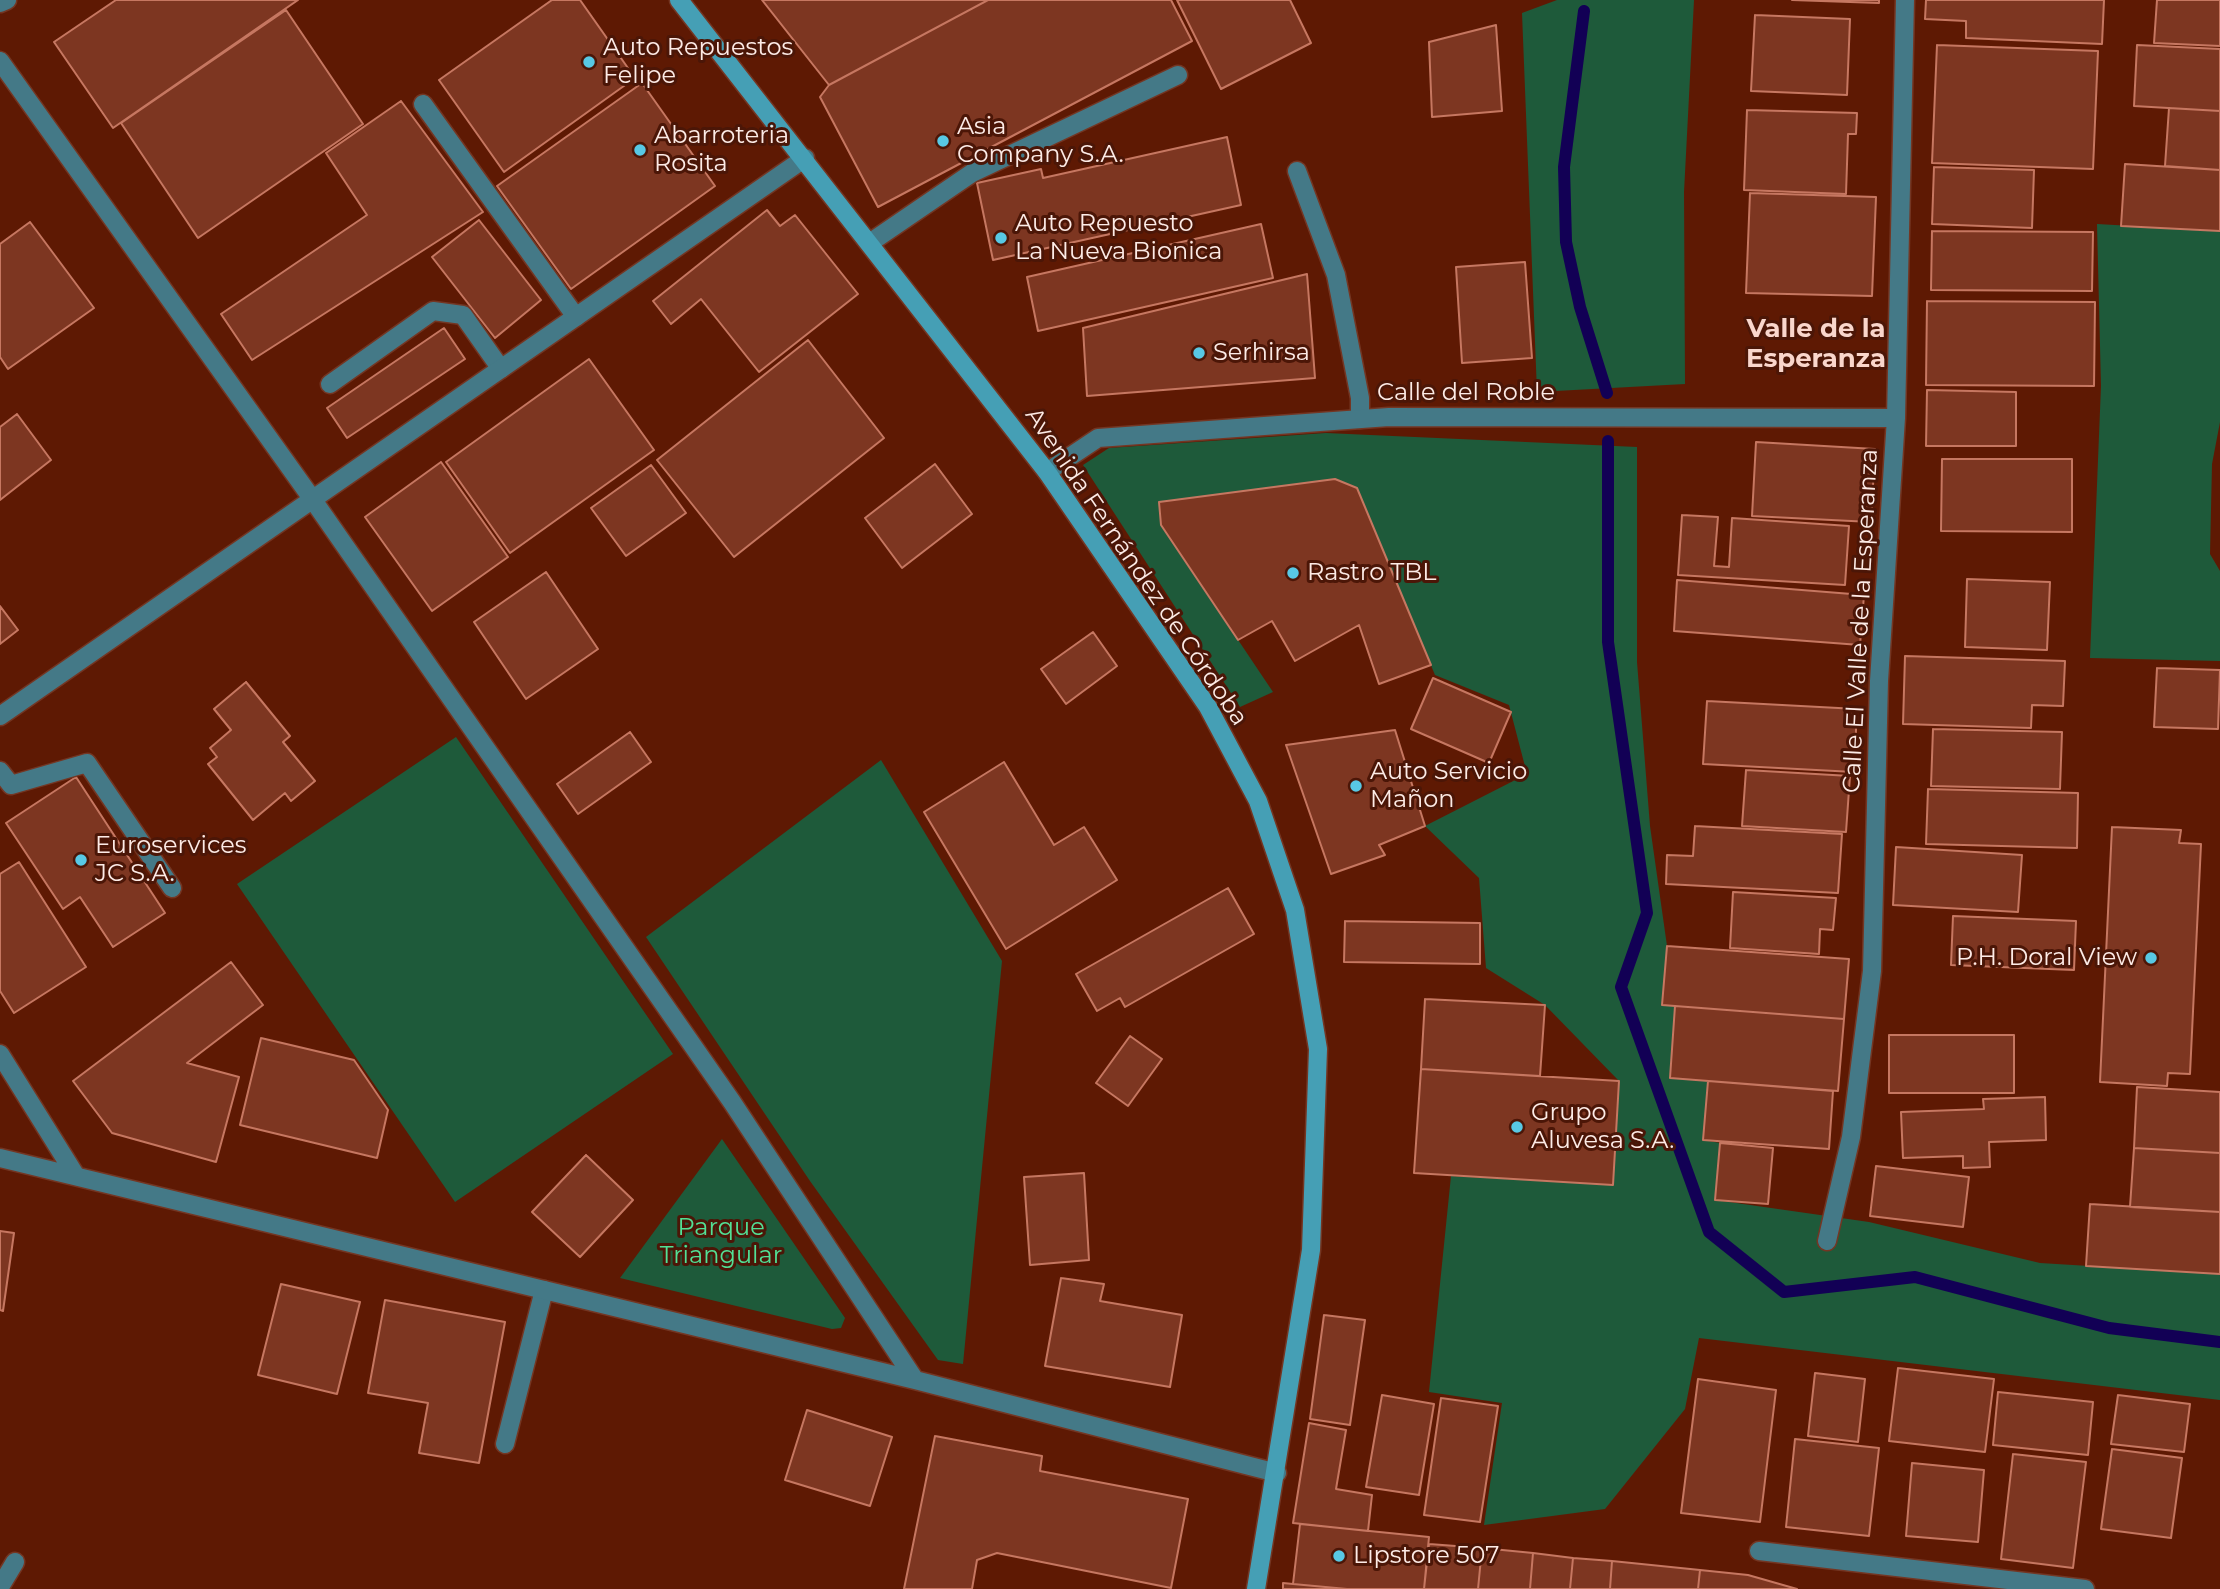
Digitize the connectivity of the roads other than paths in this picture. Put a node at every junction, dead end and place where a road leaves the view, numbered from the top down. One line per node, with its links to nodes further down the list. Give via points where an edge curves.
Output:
1 (7, 0): 4 (street)
2 (679, 0): 8 (main road, Avenida Fernández de Córdoba)
3 (1905, 0): 14 (street, Calle El Valle de la Esperanza)
4 (0, 4)
5 (0, 61): 17 (street)
6 (1178, 75): 10 (street, via 972,173)
7 (423, 104): 11 (street)
8 (805, 158): 10 (main road, Avenida Fernández de Córdoba); 11 (street)
9 (1297, 172): 15 (street, via 1336,275 1360,397)
10 (871, 242): 16 (main road, Avenida Fernández de Córdoba)
11 (576, 317): 12 (street)
12 (501, 369): 13 (street, via 463,315 433,311); 17 (street)
13 (330, 384)
14 (1896, 418): 15 (street, Calle del Roble); 24 (street, Calle El Valle de la Esperanza, via 1879,681 1872,971 1852,1137)
15 (1360, 419): 16 (street, Calle del Roble, via 1098,438)
16 (1047, 472): 28 (main road, Avenida Fernández de Córdoba, via 1208,707 1258,801 1295,910 1318,1049 1311,1250)
17 (313, 500): 18 (street); 26 (street, via 732,1102)
18 (0, 716)
19 (0, 771): 20 (street, via 11,785 87,763)
20 (172, 888)
21 (0, 1054): 23 (street)
22 (0, 1158): 23 (street)
23 (76, 1176): 25 (street)
24 (1827, 1241)
25 (544, 1290): 26 (street); 27 (street)
26 (915, 1380): 28 (street)
27 (505, 1444)
28 (1277, 1472): 32 (main road, Avenida Fernández de Córdoba)
29 (1759, 1551): 33 (street)
30 (15, 1562): 31 (street)
31 (0, 1587)
32 (1256, 1589)
33 (2085, 1589)

